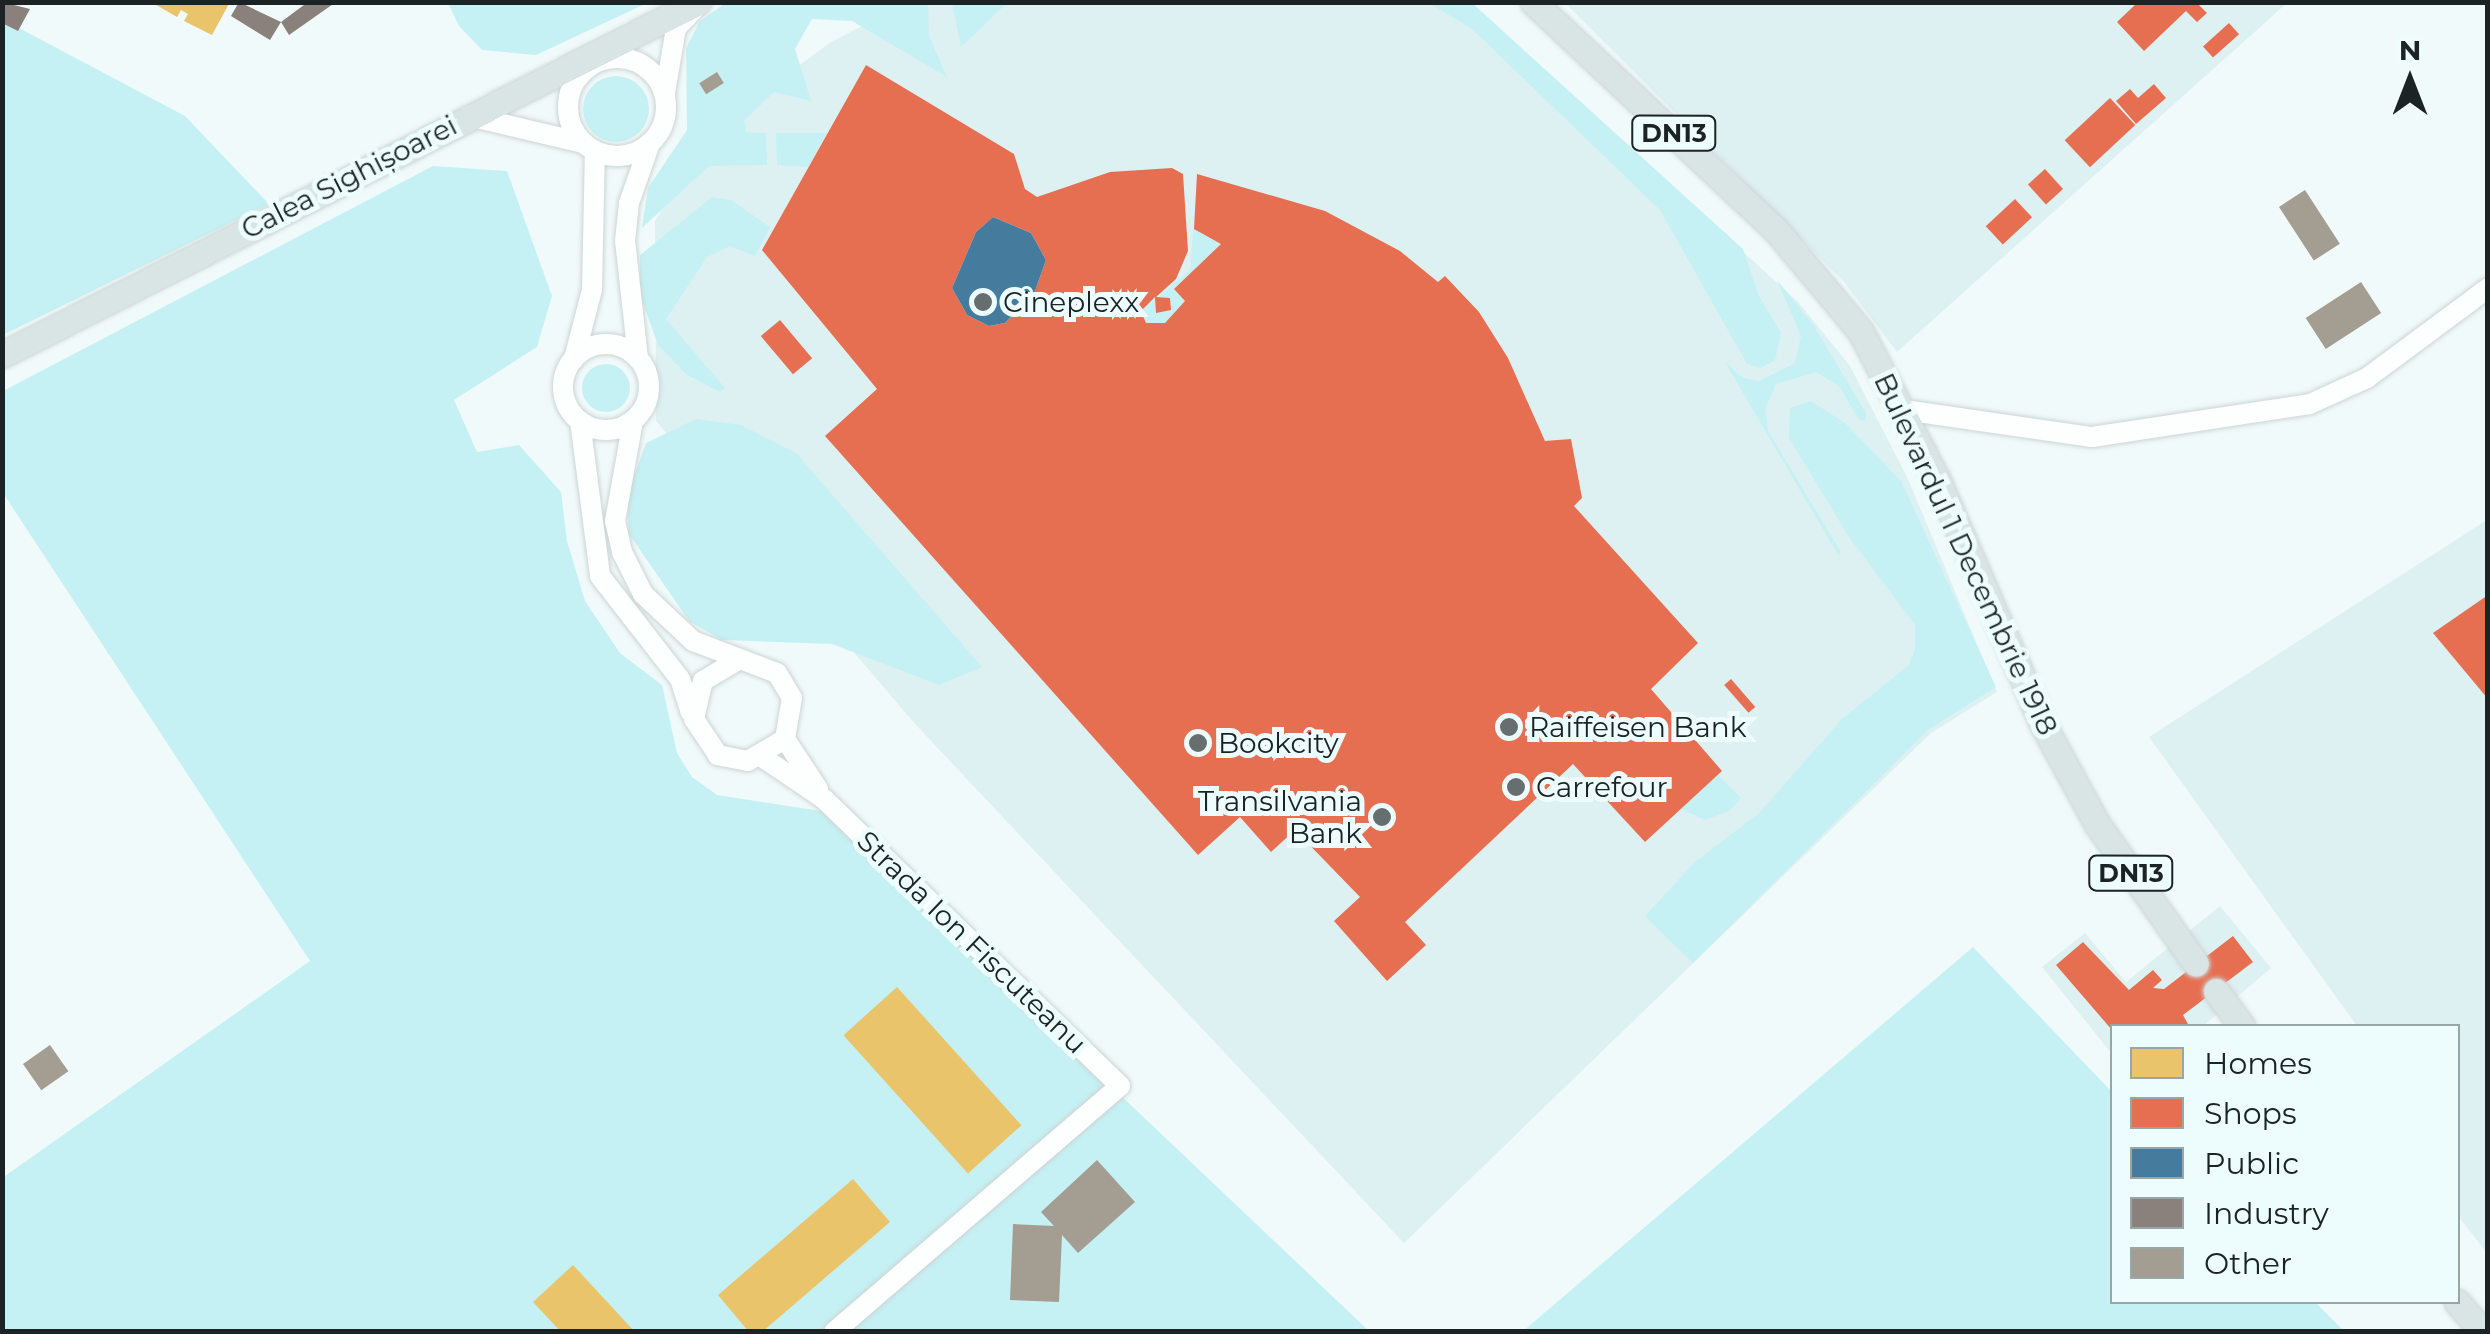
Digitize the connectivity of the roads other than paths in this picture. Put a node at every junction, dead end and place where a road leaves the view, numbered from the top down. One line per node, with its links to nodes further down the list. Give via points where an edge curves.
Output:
1 (699, 2): 3 (main road, Calea Sighișoarei); 4 (street, via 676,28)
2 (1533, 2): 12 (main road, Bulevardul 1 Decembrie 1918 / DN13, via 1810,265 1861,332)
3 (596, 58): 4 (street, via 638,63); 5 (main road, Calea Sighișoarei); 7 (street, via 570,92 569,119)
4 (664, 95): 6 (street, via 664,121)
5 (469, 116): 7 (street); 9 (main road, Calea Sighișoarei)
6 (650, 143): 7 (street, via 624,156); 11 (street, via 625,242)
7 (589, 147): 10 (street, via 592,290)
8 (2488, 288): 12 (street, via 2367,378 2310,404 2092,437)
9 (2, 354)
10 (574, 358): 11 (street, via 612,345); 13 (street, via 563,384)
11 (638, 358): 14 (street, via 649,383)
12 (1904, 410): 20 (main road, Bulevardul 1 Decembrie 1918 / DN13, via 2042,723 2097,824)
13 (580, 421): 14 (street, via 606,430); 16 (street, via 600,576 680,679)
14 (632, 421): 15 (street, via 616,497 622,552 642,594 673,626)
15 (736, 661): 16 (street, via 703,682); 17 (street, via 764,666 786,684 794,712)
16 (694, 719): 18 (street, via 718,754)
17 (785, 739): 18 (street); 19 (street, Strada Ion Fiscuteanu)
18 (762, 757): 19 (street, Strada Ion Fiscuteanu)
19 (824, 798): 24 (street, Strada Ion Fiscuteanu, via 1120,1086)
20 (2196, 964)
21 (2216, 991): 22 (main road)
22 (2241, 1024)
23 (2460, 1304): 25 (main road)
24 (834, 1332)
25 (2483, 1332)

